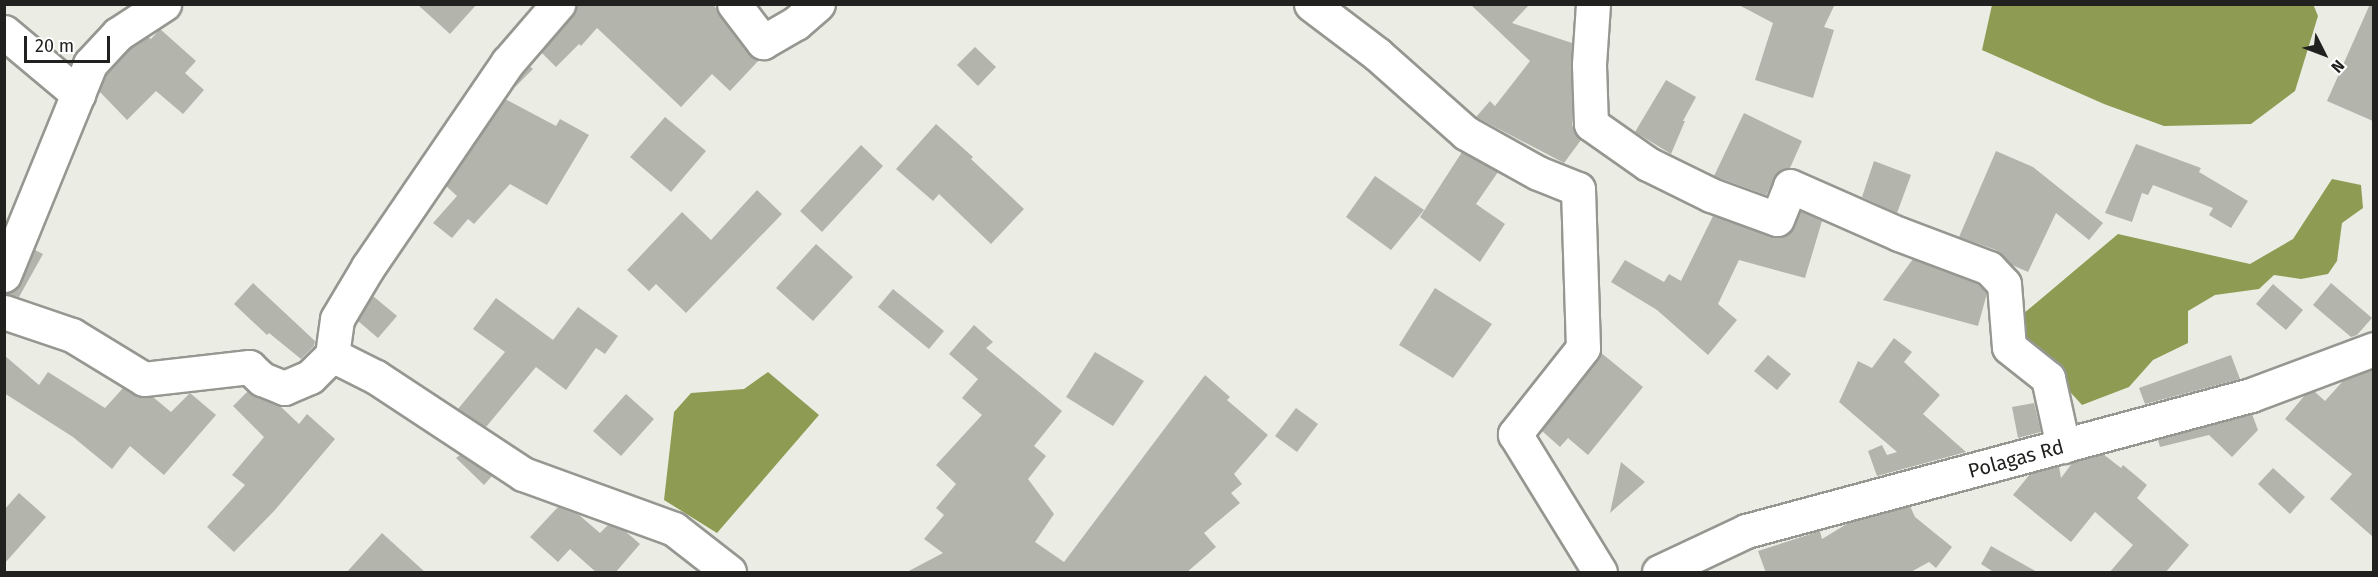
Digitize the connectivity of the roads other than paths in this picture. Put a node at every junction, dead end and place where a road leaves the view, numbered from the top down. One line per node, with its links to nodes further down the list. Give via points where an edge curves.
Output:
1 (164, 4): 8 (street, via 118,34 90,64)
2 (558, 4): 12 (street, via 508,62 368,267 338,319)
3 (734, 4): 4 (street, via 763,42 796,24)
4 (818, 4)
5 (1311, 4): 15 (street, via 1377,54 1466,133 1538,173 1578,189 1583,348 1515,434)
6 (1593, 4): 13 (street, via 1591,124 1648,164 1711,195 1778,219 1790,186 1989,268 2004,284 2009,347 2048,378)
7 (4, 32): 8 (street)
8 (78, 94): 9 (street)
9 (4, 275)
10 (4, 312): 12 (street, via 72,336 144,379 249,367 262,379 284,388 310,377)
11 (2373, 349): 13 (street, Polagas Rd, via 2251,395)
12 (332, 355): 14 (street, via 376,377 523,474 674,529)
13 (2063, 446): 16 (street, Polagas Rd, via 1746,531)
14 (729, 573)
15 (1600, 573)
16 (1659, 573)

